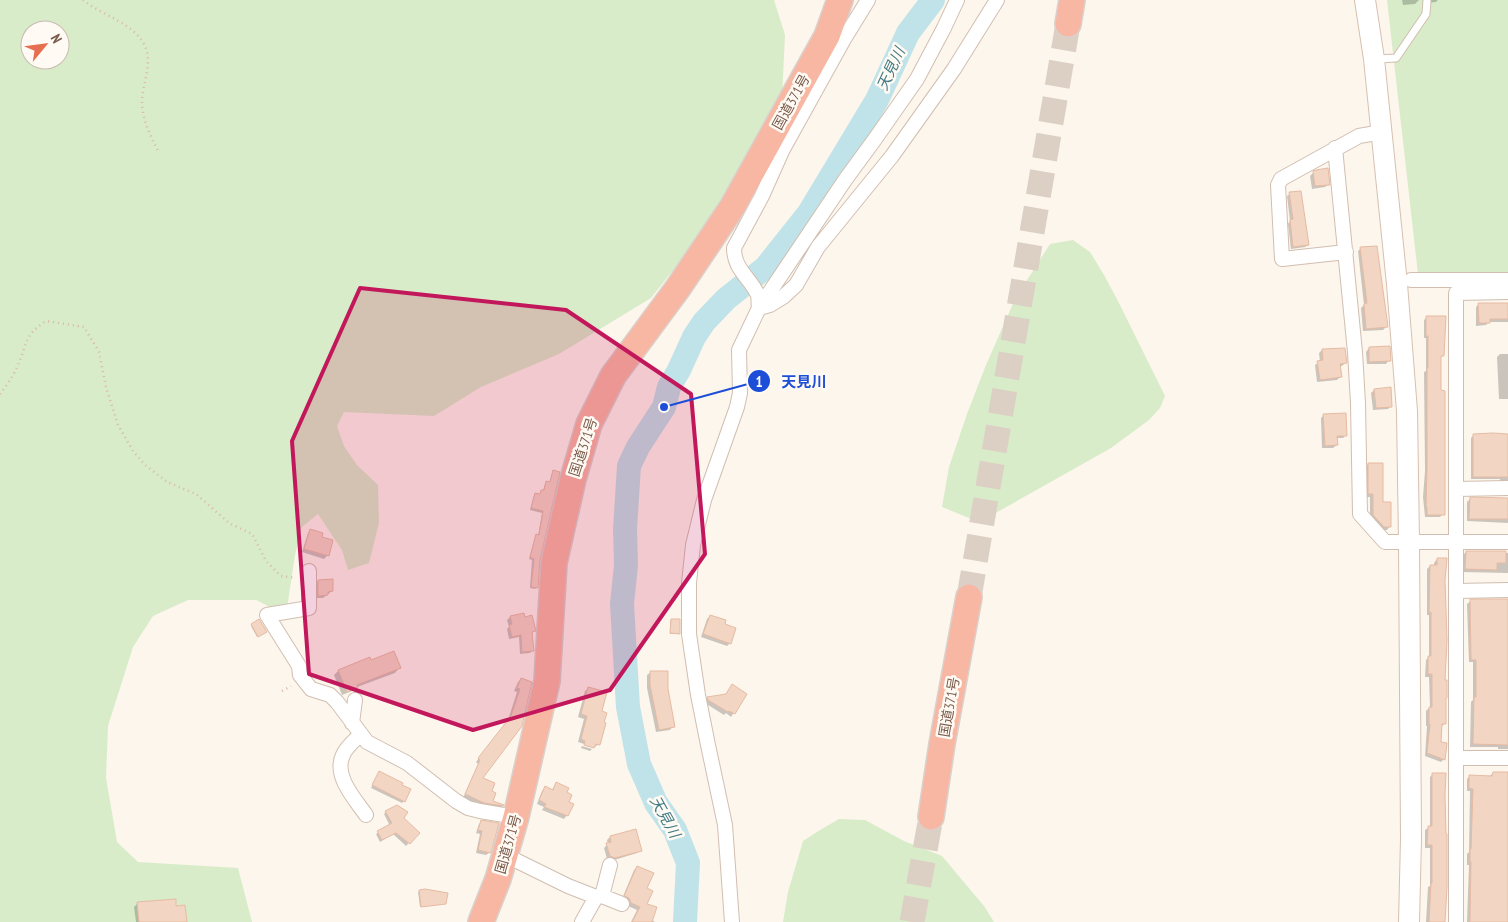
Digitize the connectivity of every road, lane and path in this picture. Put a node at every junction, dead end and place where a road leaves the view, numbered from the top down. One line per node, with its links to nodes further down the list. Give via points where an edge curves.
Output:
1 (83, 0): 13 (path, via 127,27 147,49 149,67 142,100 147,129)
2 (840, 0): 34 (highway, 国道371号, via 827,36 733,206 613,376 589,424 572,479 554,563 547,681)
3 (868, 0): 18 (street, via 783,149 734,248 737,265)
4 (957, 0): 18 (street, via 917,79)
5 (997, 0): 18 (street, via 954,69 892,156 818,247 796,285 770,305)
6 (1072, 0): 9 (highway)
7 (1365, 0): 10 (street)
8 (1427, 0): 10 (lane, via 1426,14 1396,58)
9 (1068, 24)
10 (1374, 59): 11 (street)
11 (1382, 132): 12 (street, via 1359,136); 22 (street, via 1407,411)
12 (1335, 148): 14 (street); 14 (street, via 1281,179 1278,185 1282,259)
13 (158, 151)
14 (1346, 252): 22 (street, via 1358,403 1360,514 1385,542)
15 (1411, 280): 16 (street)
16 (1508, 280)
17 (1508, 292): 20 (street, via 1456,292)
18 (758, 302): 42 (street, via 739,350 740,393 737,407 704,500 693,545 689,583 689,634 725,825)
19 (0, 394): 25 (path, via 17,368 27,338 34,329 46,321 84,327 99,352 118,425 132,451 166,482 196,494 229,523 252,534 266,561 281,576)
20 (1456, 488): 21 (street); 23 (street)
21 (1508, 488)
22 (1409, 542): 23 (street); 43 (street)
23 (1456, 542): 24 (street); 27 (street)
24 (1508, 542)
25 (309, 575): 30 (street, via 309,608 267,615 311,689 330,695)
26 (1508, 590): 27 (street)
27 (1456, 591): 31 (street)
28 (970, 597): 35 (highway, 国道371号)
29 (355, 700): 30 (street)
30 (356, 728): 33 (street, via 342,755 340,772); 34 (street, via 368,742 407,763 462,804 480,811)
31 (1456, 758): 32 (street); 44 (street)
32 (1508, 758)
33 (366, 815)
34 (516, 817): 36 (highway, 国道371号)
35 (931, 817)
36 (505, 855): 38 (street, via 568,886); 40 (highway, 国道371号)
37 (610, 865): 38 (street)
38 (599, 896): 39 (street); 41 (street)
39 (622, 904)
40 (481, 922)
41 (582, 922)
42 (732, 922)
43 (1409, 922)
44 (1456, 922)

